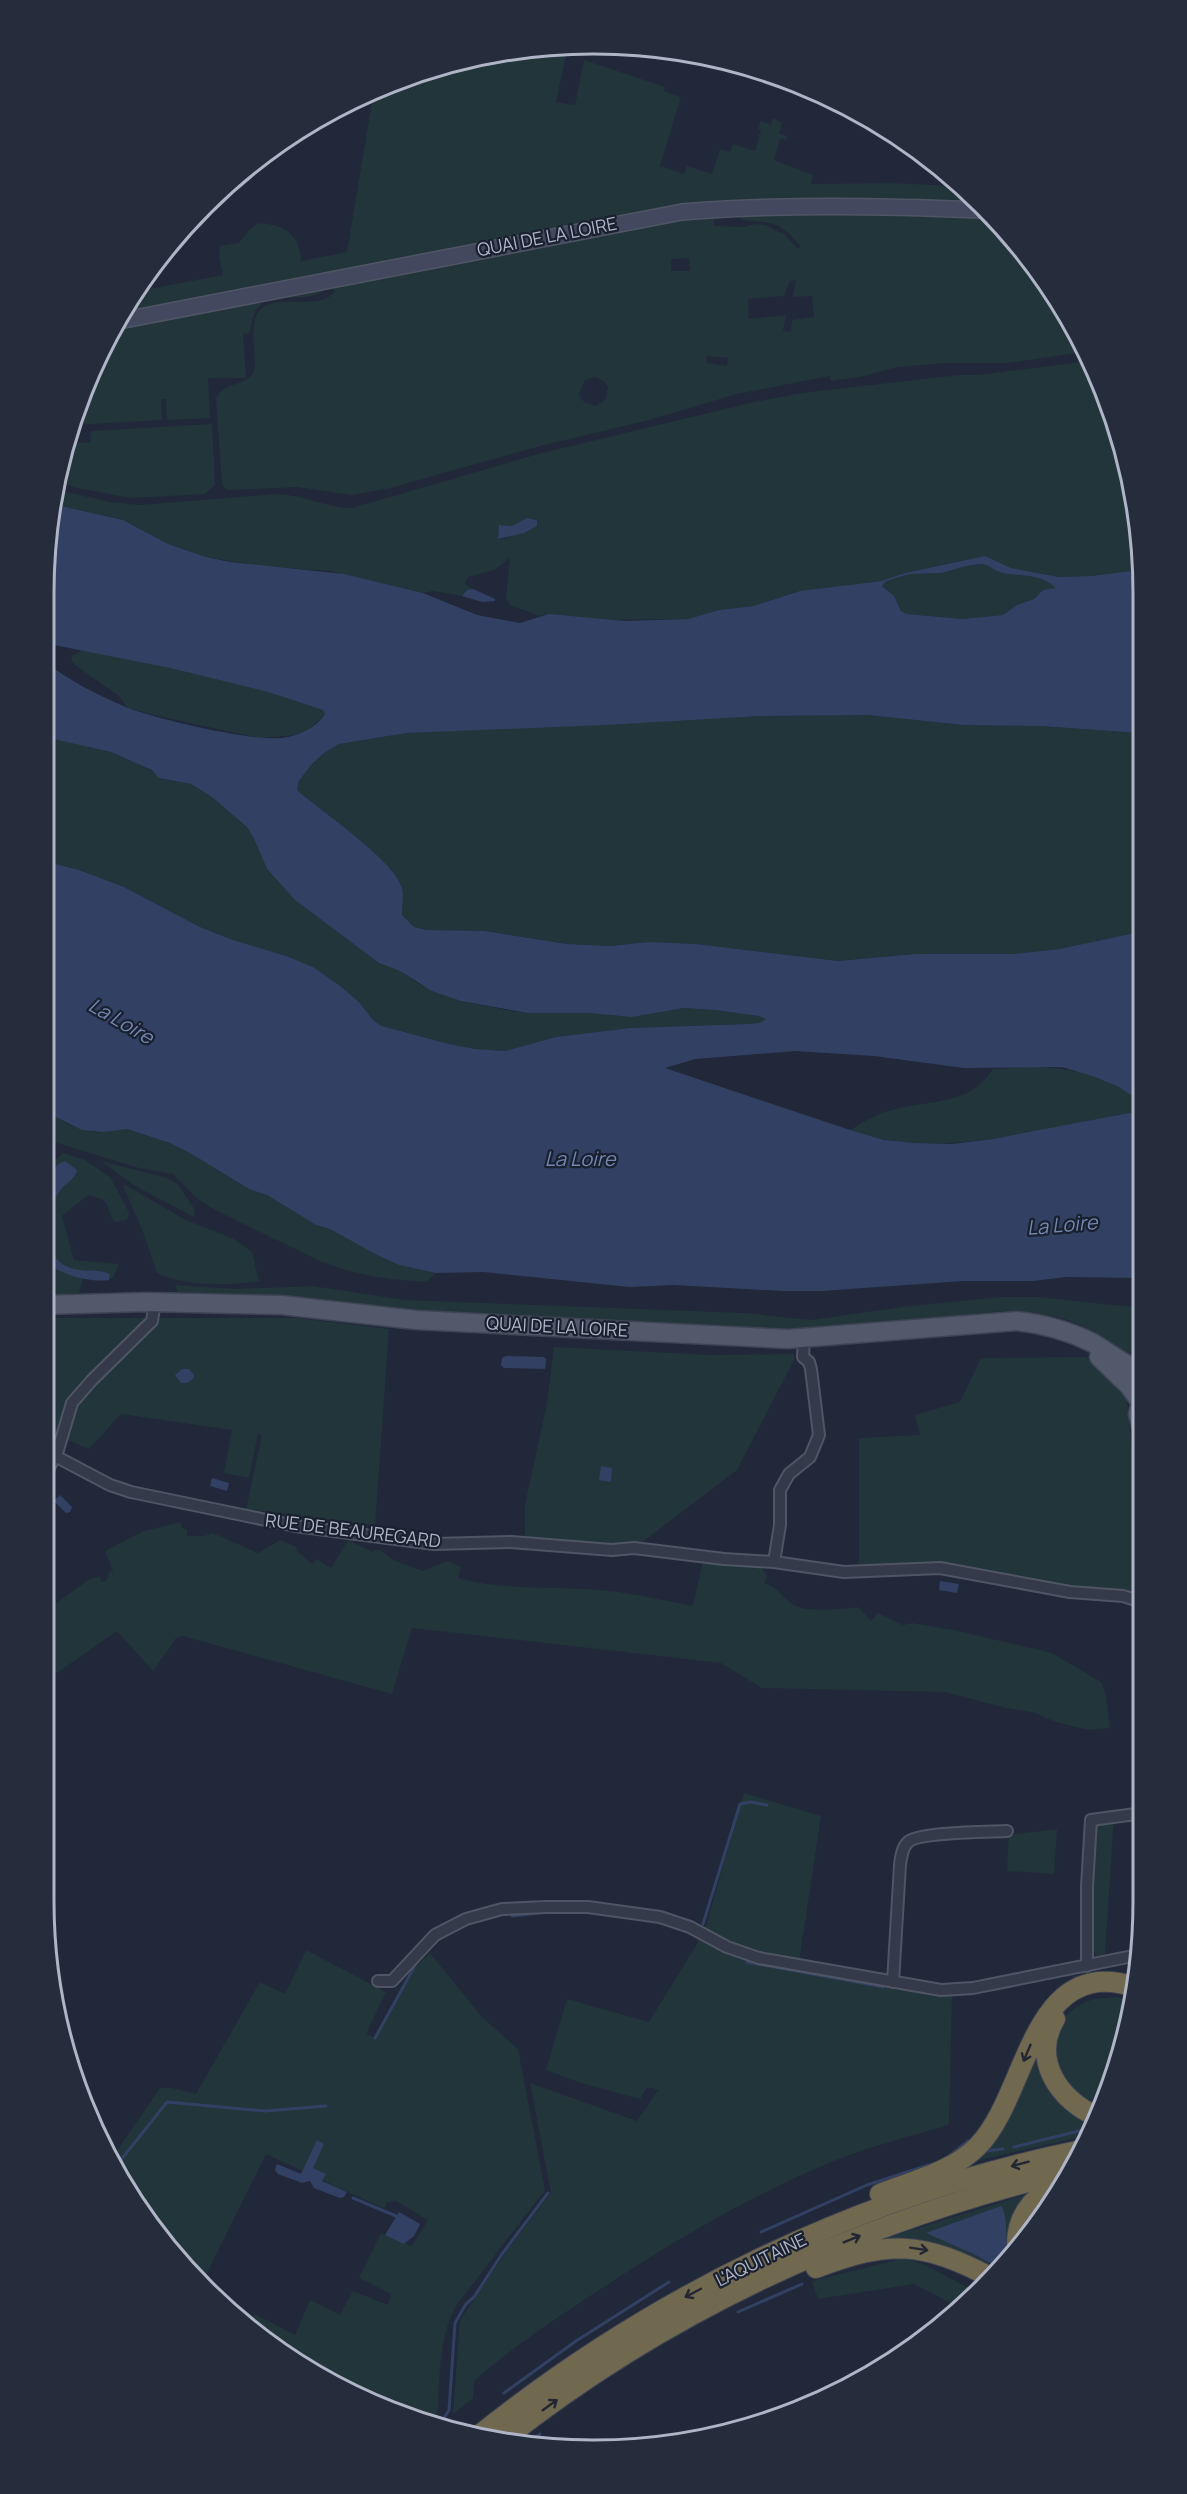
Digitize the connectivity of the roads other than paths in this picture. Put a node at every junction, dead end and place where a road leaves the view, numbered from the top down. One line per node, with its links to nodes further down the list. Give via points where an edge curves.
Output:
1 (973, 210): 2 (main road, QUAI DE LA LOIRE, via 801,207 682,212)
2 (129, 319)
3 (155, 1302): 4 (main road, QUAI DE LA LOIRE); 6 (main road, QUAI DE LA LOIRE, via 281,1305 429,1321); 9 (street, via 152,1321 72,1402)
4 (54, 1305)
5 (1070, 1333): 6 (main road, QUAI DE LA LOIRE, via 1034,1323 995,1322); 7 (main road); 8 (main road)
6 (804, 1338): 10 (street, via 802,1357 811,1369 819,1435 810,1457 789,1474 780,1490 780,1525)
7 (1133, 1368)
8 (1133, 1391)
9 (55, 1456): 10 (street, RUE DE BEAUREGARD, via 125,1490 295,1526 434,1544 511,1542 612,1550 634,1548)
10 (772, 1562): 11 (street, RUE DE BEAUREGARD, via 844,1572 940,1568)
11 (1133, 1599)
12 (1133, 1814): 15 (street, via 1091,1820)
13 (1007, 1831): 17 (street, via 921,1836 907,1843 901,1853)
14 (1130, 1957): 15 (street)
15 (1087, 1966): 17 (street, via 955,1990)
16 (378, 1981): 17 (street, via 392,1981 421,1948 448,1927 466,1919 502,1909 584,1907 675,1922 759,1958)
17 (893, 1982)
18 (1126, 1985): 25 (highway, one-way to 25, via 1097,1983 1076,1989 1059,2001 1036,2033 998,2118 969,2154 944,2169 853,2205)
19 (1125, 1992): 20 (highway, via 1108,1989 1080,1995 1058,2013 1049,2030 1046,2057 1056,2083 1075,2104)
20 (1090, 2112)
21 (1070, 2153): 25 (highway, L'AQUITAINE, one-way to 25, via 995,2170 923,2193)
22 (1058, 2174): 27 (highway, L'AQUITAINE, one-way to 22, via 895,2222)
23 (1047, 2192): 24 (highway, via 1022,2216)
24 (1017, 2235)
25 (783, 2248): 28 (highway, L'AQUITAINE, one-way to 28, via 627,2331)
26 (983, 2274): 27 (highway, one-way to 26, via 860,2253 896,2247 939,2254)
27 (741, 2289): 29 (highway, L'AQUITAINE, one-way to 27, via 629,2352)
28 (487, 2430)
29 (512, 2433)

